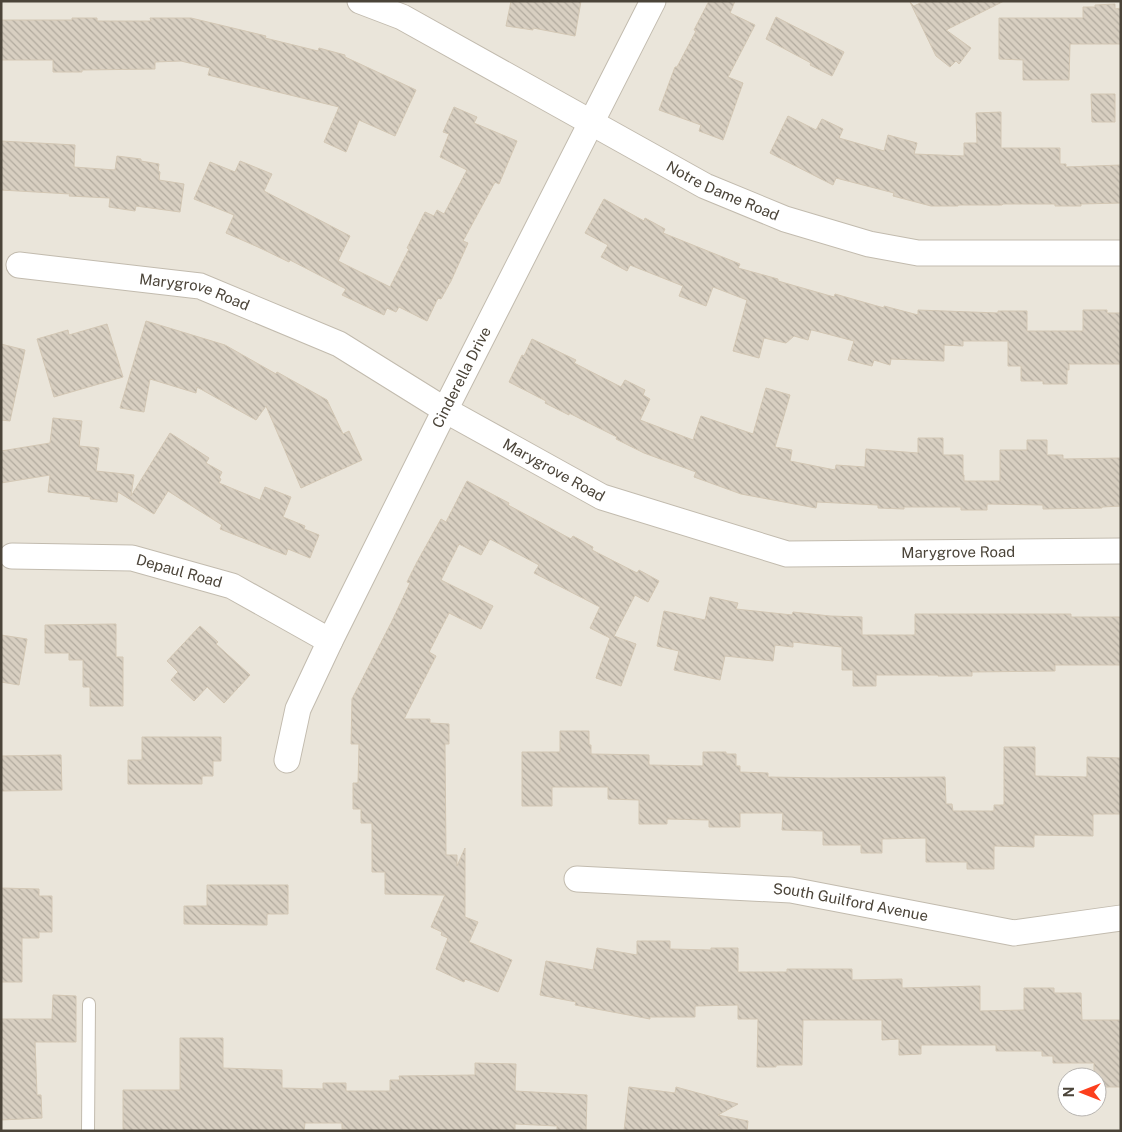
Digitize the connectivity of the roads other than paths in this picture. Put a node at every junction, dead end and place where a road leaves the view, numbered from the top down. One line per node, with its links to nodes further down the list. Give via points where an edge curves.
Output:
1 (360, 1): 3 (street, Notre Dame Road, via 402,17)
2 (653, 1): 3 (street, Cinderella Drive)
3 (590, 123): 4 (street, Notre Dame Road, via 705,186 785,219 869,244 918,253); 6 (street, Cinderella Drive)
4 (1121, 253)
5 (19, 265): 6 (street, Marygrove Road, via 200,286 339,344)
6 (445, 410): 7 (street, Marygrove Road, via 602,497 787,554); 9 (street, Cinderella Drive)
7 (1121, 551)
8 (12, 556): 9 (street, Depaul Road, via 132,558 232,586)
9 (330, 641): 10 (street, Cinderella Drive, via 298,709)
10 (287, 760)
11 (577, 879): 12 (street, South Guilford Avenue, via 791,890 1014,933)
12 (1121, 918)
13 (89, 1004): 14 (lane)
14 (88, 1131)

